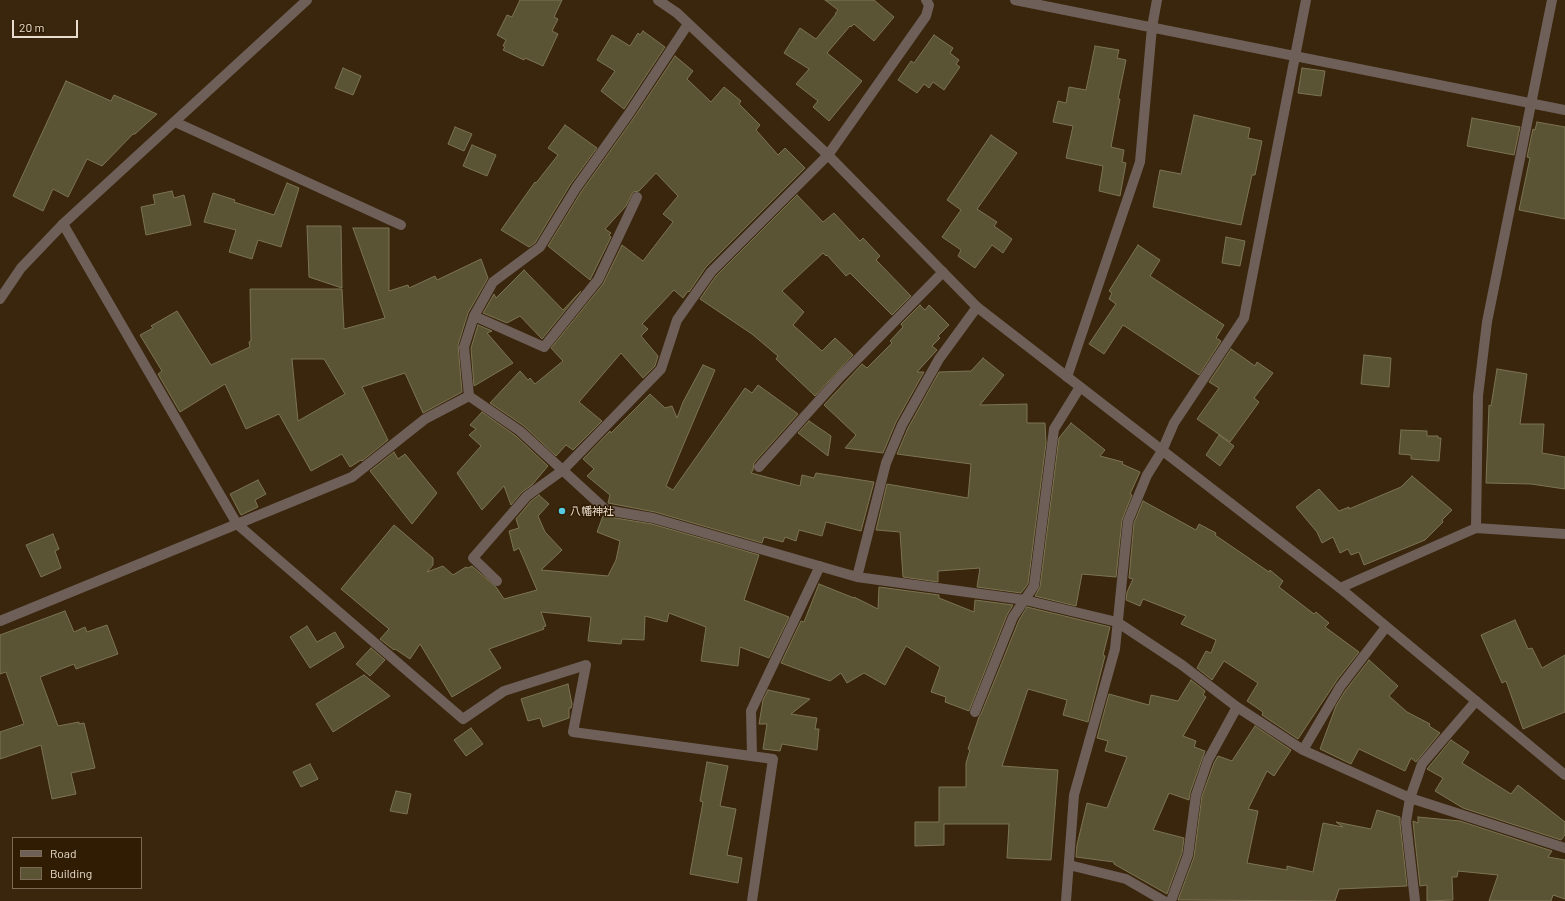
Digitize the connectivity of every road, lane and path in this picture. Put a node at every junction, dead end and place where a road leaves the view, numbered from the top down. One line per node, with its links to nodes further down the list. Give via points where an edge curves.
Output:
1 (307, 0): 13 (street)
2 (658, 0): 8 (street)
3 (926, 0): 14 (street, via 926,16)
4 (1015, 0): 9 (street)
5 (1157, 0): 9 (street)
6 (1306, 0): 10 (street)
7 (1552, 0): 11 (street)
8 (688, 24): 14 (street); 21 (street, via 576,188 540,247 493,282)
9 (1152, 27): 10 (street); 22 (street, via 1140,162)
10 (1295, 56): 11 (street); 25 (street, via 1244,318 1174,423)
11 (1531, 103): 12 (street); 29 (street, via 1486,329 1478,396)
12 (1565, 110)
13 (175, 122): 16 (street); 17 (street)
14 (828, 155): 18 (street); 27 (street, via 711,272 677,320 661,369)
15 (637, 197): 21 (street, via 598,280 544,347)
16 (63, 224): 19 (street, via 20,268); 28 (street)
17 (401, 225)
18 (943, 272): 20 (street); 26 (street, via 840,377)
19 (0, 299)
20 (977, 308): 22 (street); 32 (street, via 939,359 902,425 886,463)
21 (474, 316): 24 (street, via 464,347)
22 (1067, 377): 23 (street)
23 (1080, 388): 25 (street); 35 (street, via 1054,430 1034,586)
24 (469, 396): 27 (street, via 520,431); 28 (street, via 425,419 352,477)
25 (1162, 451): 34 (street); 37 (street, via 1147,475 1128,521)
26 (759, 467)
27 (563, 470): 31 (street, via 606,510 653,518); 33 (street, via 527,496 473,558)
28 (237, 524): 36 (street); 43 (street, via 463,720 504,691 586,665 573,732)
29 (1476, 528): 30 (street); 34 (street)
30 (1565, 534)
31 (820, 566): 32 (street); 43 (street, via 751,711)
32 (857, 577): 35 (street)
33 (497, 581)
34 (1340, 588): 38 (street)
35 (1025, 600): 37 (street); 41 (street, via 1013,617)
36 (0, 621)
37 (1117, 622): 40 (street, via 1182,665); 47 (street, via 1115,649 1074,795)
38 (1386, 627): 39 (street); 42 (street, via 1340,687)
39 (1476, 701): 44 (street); 45 (street, via 1422,764)
40 (1237, 707): 42 (street); 51 (street, via 1208,760 1196,795 1188,855)
41 (975, 712)
42 (1303, 750): 45 (street)
43 (752, 756): 48 (street, via 773,759)
44 (1565, 775)
45 (1410, 798): 46 (street); 52 (street, via 1406,822)
46 (1565, 848)
47 (1069, 865): 49 (street); 50 (street, via 1126,879)
48 (752, 901)
49 (1066, 901)
50 (1164, 901)
51 (1172, 901)
52 (1415, 901)

